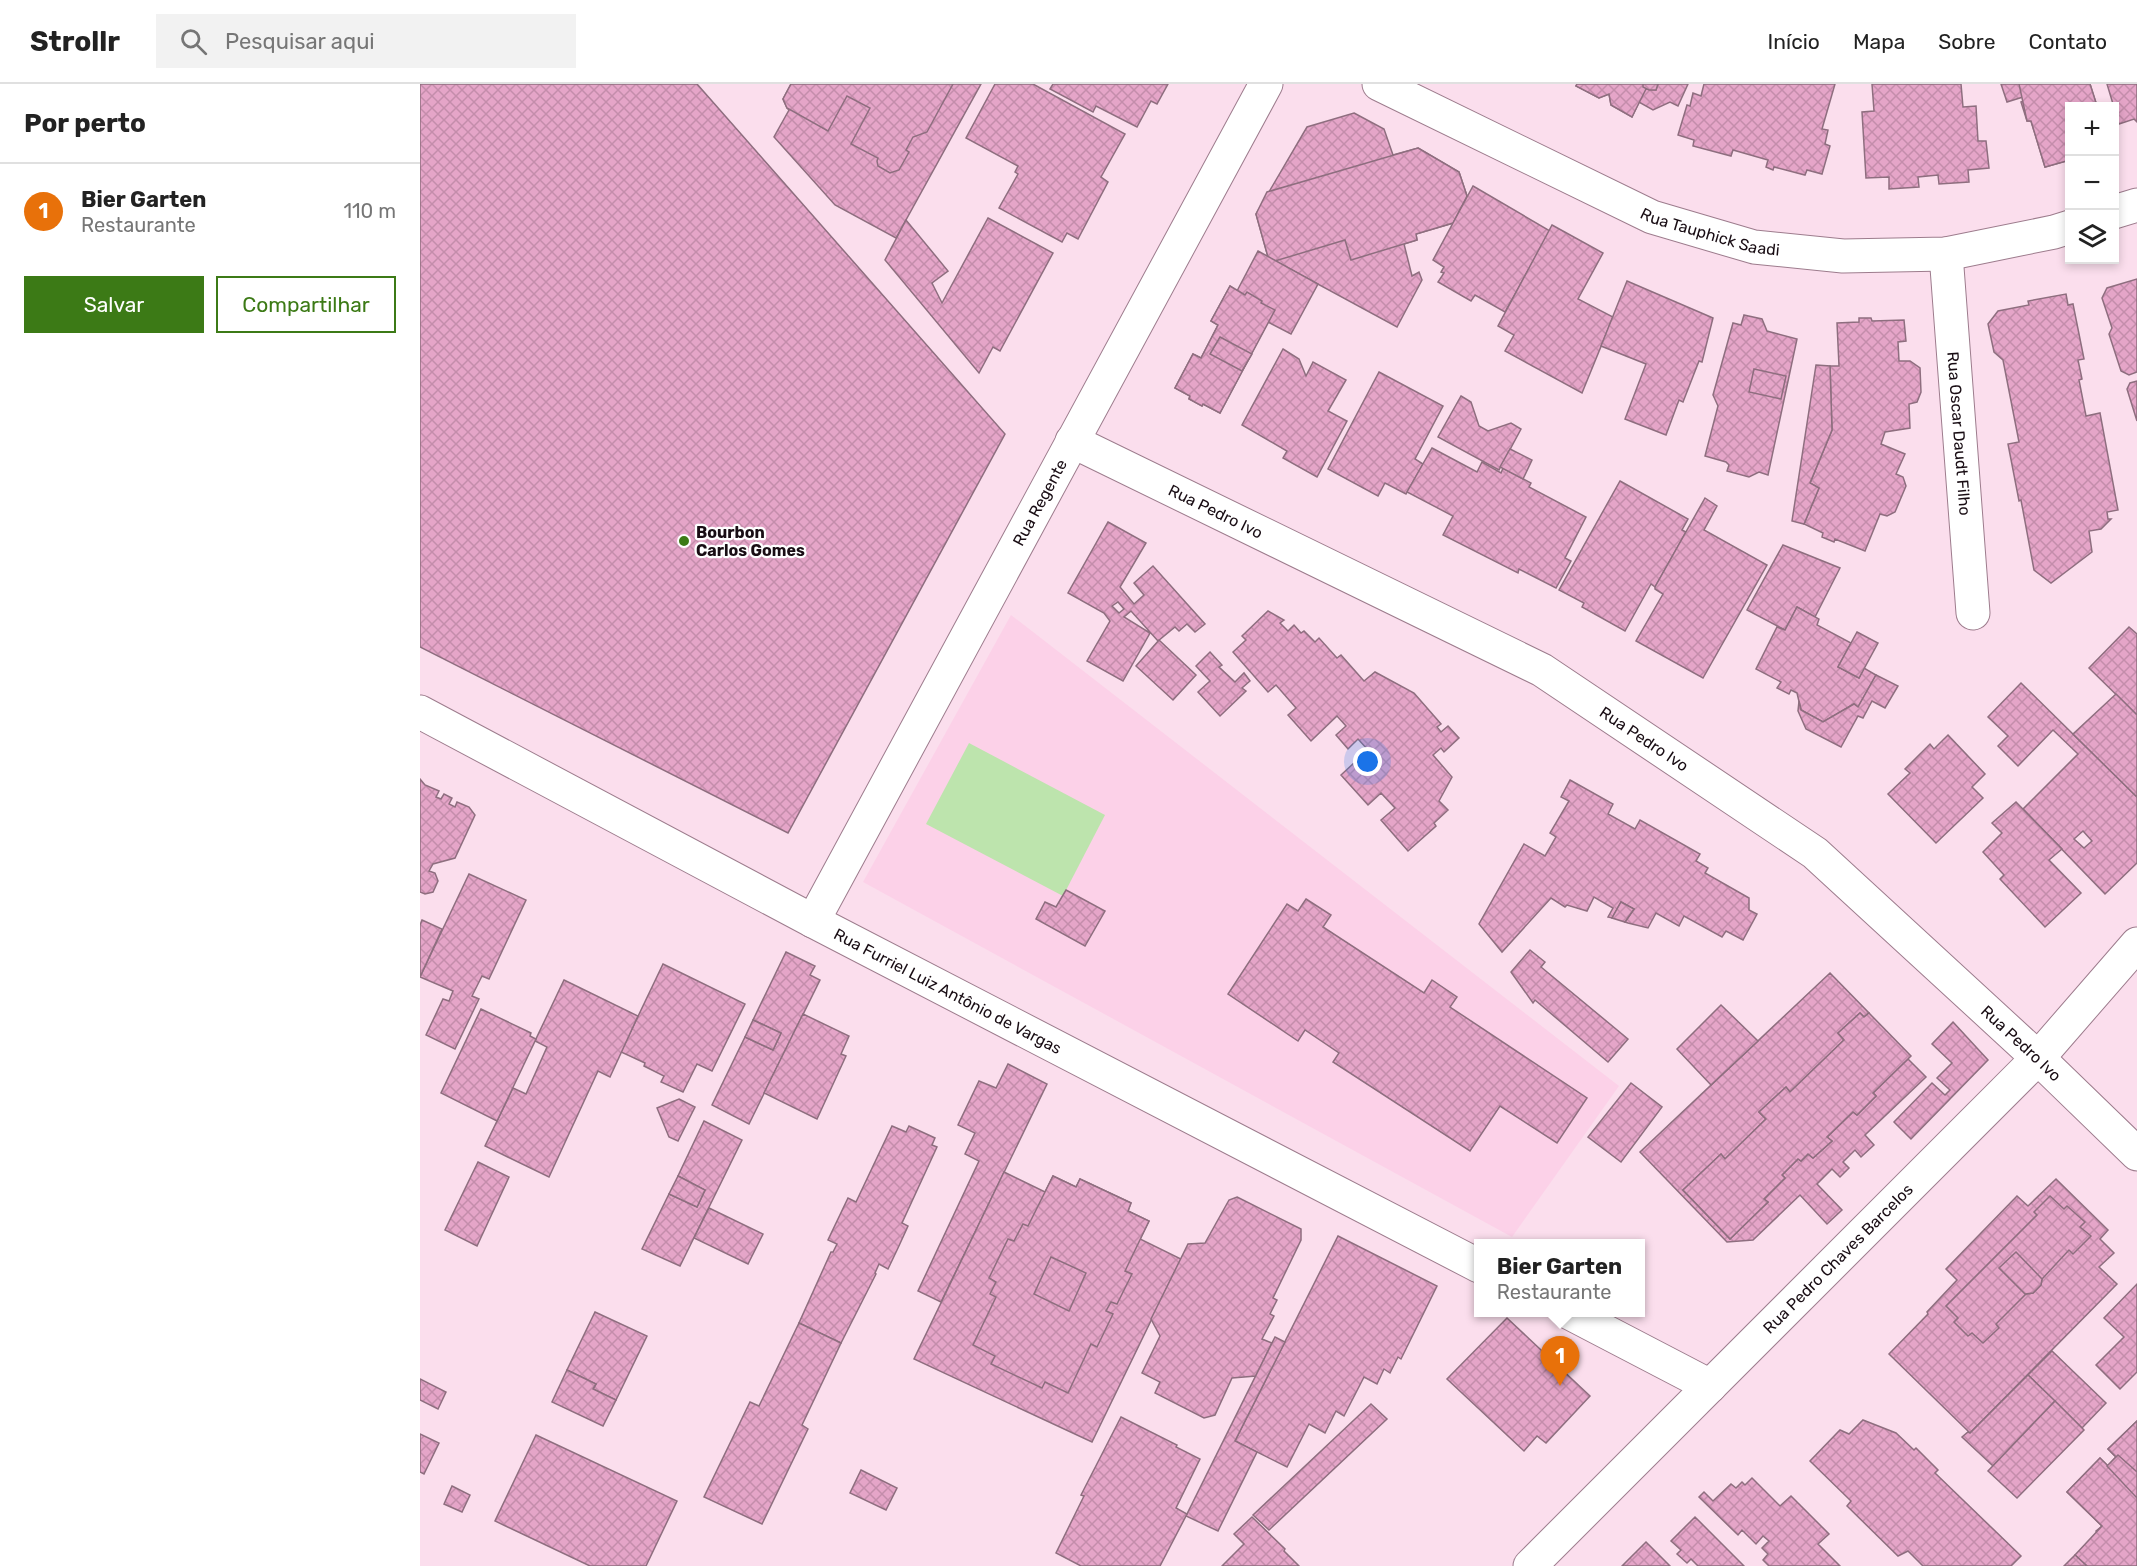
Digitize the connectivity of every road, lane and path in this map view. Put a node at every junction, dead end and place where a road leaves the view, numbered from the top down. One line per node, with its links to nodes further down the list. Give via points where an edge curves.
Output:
1 (1266, 84): 7 (street, Rua Regente)
2 (1379, 84): 6 (street, Rua Tauphick Saadi, via 1652,218 1754,247 1843,256)
3 (2137, 205): 4 (street)
4 (2119, 211)
5 (2065, 229): 6 (street, Rua Tauphick Saadi)
6 (1946, 254): 8 (street, Rua Oscar Daudt Filho)
7 (1072, 441): 10 (street, Rua Regente); 12 (street, Rua Pedro Ivo, via 1542,670 1815,853)
8 (1973, 613)
9 (420, 712): 10 (street, Rua Furriel Luiz Antônio de Vargas)
10 (813, 921): 14 (street, Rua Furriel Luiz Antônio de Vargas)
11 (2137, 944): 12 (street, Rua Pedro Chaves Barcelos)
12 (2038, 1058): 13 (street, Rua Pedro Ivo); 16 (street, Rua Pedro Chaves Barcelos)
13 (2137, 1154)
14 (1474, 1263)
15 (1578, 1317): 16 (street)
16 (1710, 1386): 17 (street, Rua Pedro Chaves Barcelos)
17 (1530, 1566)

